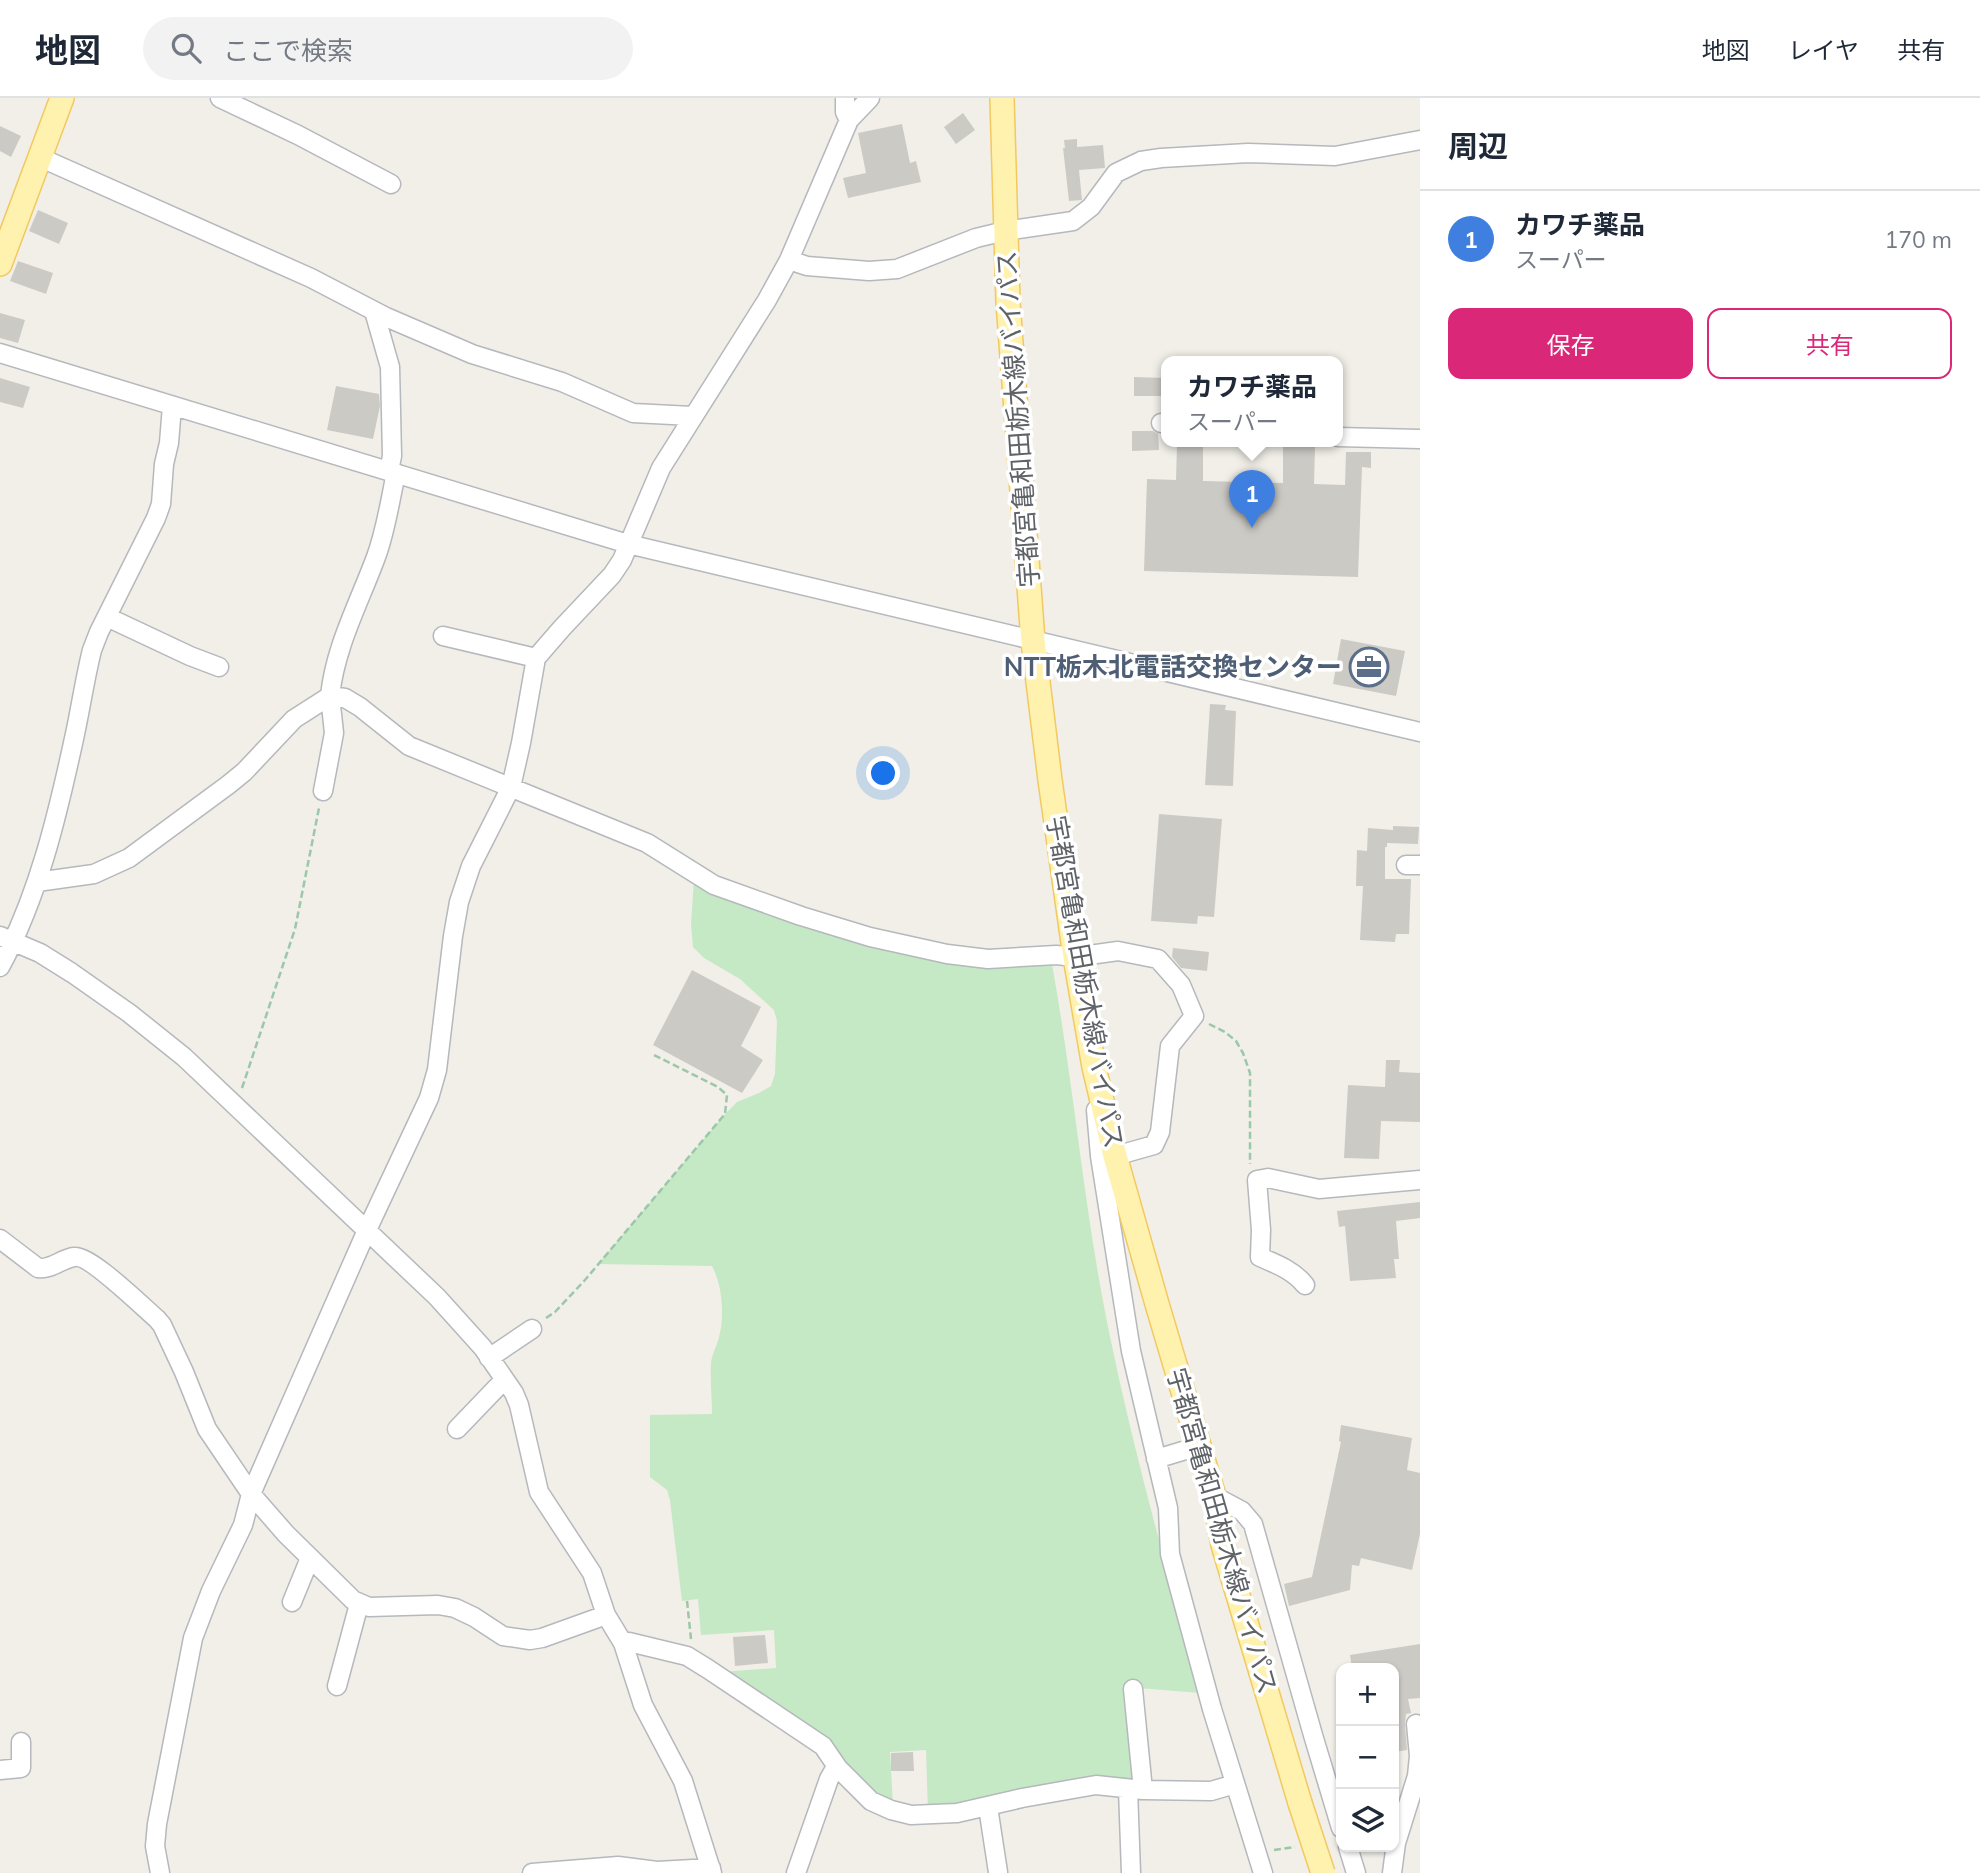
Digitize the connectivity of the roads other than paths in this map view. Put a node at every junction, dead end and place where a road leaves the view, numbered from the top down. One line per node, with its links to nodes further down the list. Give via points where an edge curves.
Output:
1 (220, 98): 10 (street)
2 (845, 98): 7 (street)
3 (870, 98): 7 (street)
4 (1002, 98): 11 (main road, 宇都宮亀和田栃木線バイパス)
5 (1015, 98): 11 (main road, 宇都宮亀和田栃木線バイパス)
6 (58, 100): 9 (main road)
7 (849, 120): 12 (street)
8 (1420, 140): 11 (street, via 1335,156 1248,153 1140,161 1116,173 1078,218)
9 (40, 157): 13 (main road); 14 (street, via 311,278)
10 (391, 184)
11 (1005, 231): 12 (street, via 897,268 869,271); 24 (main road, 宇都宮亀和田栃木線バイパス)
12 (789, 260): 17 (street)
13 (0, 264)
14 (374, 311): 17 (street, via 472,354 562,382 633,413); 20 (street, via 390,367)
15 (0, 353): 16 (street)
16 (172, 406): 20 (street); 22 (street, via 161,504)
17 (692, 416): 21 (street, via 661,468)
18 (1343, 438): 19 (street)
19 (1420, 439)
20 (393, 472): 21 (street); 27 (street, via 389,510 335,662)
21 (628, 544): 24 (street); 25 (street, via 612,575)
22 (107, 617): 26 (street); 31 (street, via 87,669 64,785)
23 (443, 636): 25 (street)
24 (1033, 641): 28 (street); 33 (main road, 宇都宮亀和田栃木線バイパス)
25 (536, 658): 29 (street)
26 (219, 667)
27 (330, 696): 29 (street, via 360,707 409,746); 30 (street, via 334,733); 31 (street, via 294,719 228,785 129,858 94,874)
28 (1420, 732)
29 (511, 787): 33 (street, via 647,843 714,885 847,930 970,958); 38 (street, via 458,902 437,1070 429,1097)
30 (323, 791)
31 (37, 883): 32 (street)
32 (7, 939): 34 (street); 38 (street, via 40,953 130,1013 184,1057)
33 (1075, 957): 35 (main road, 宇都宮亀和田栃木線バイパス); 36 (street, via 1118,951 1158,959 1181,985 1194,1016 1170,1046 1160,1132 1154,1145)
34 (0, 967)
35 (1094, 1067): 36 (main road, 宇都宮亀和田栃木線バイパス); 46 (street, via 1108,1213 1131,1351)
36 (1115, 1156): 45 (main road, 宇都宮亀和田栃木線バイパス)
37 (1420, 1180): 40 (street, via 1319,1189 1268,1178 1257,1180 1260,1257 1282,1266)
38 (367, 1230): 42 (street, via 468,1329); 47 (street)
39 (0, 1239): 47 (street, via 38,1268 80,1257 100,1268 157,1319 207,1429)
40 (1305, 1285)
41 (532, 1329): 42 (street)
42 (489, 1358): 43 (street)
43 (504, 1380): 44 (street); 52 (street, via 519,1405 539,1492 592,1573)
44 (457, 1429)
45 (1199, 1446): 46 (street); 48 (main road, 宇都宮亀和田栃木線バイパス)
46 (1156, 1459): 60 (street, via 1168,1508 1170,1554)
47 (251, 1494): 49 (street); 69 (street, via 243,1525 193,1638 157,1824)
48 (1214, 1496): 63 (street, via 1242,1511 1253,1524); 74 (main road, 宇都宮亀和田栃木線バイパス, bridge, via 1223,1545)
49 (310, 1558): 50 (street); 51 (street)
50 (292, 1602)
51 (359, 1604): 52 (street, via 455,1608 503,1636 530,1640); 54 (street)
52 (606, 1615): 53 (street)
53 (623, 1643): 58 (street, via 691,1659 823,1746); 67 (street, via 643,1704 683,1782)
54 (337, 1686)
55 (1133, 1689): 61 (street)
56 (1416, 1724): 64 (street, via 1417,1776)
57 (21, 1742): 59 (street, via 21,1769)
58 (838, 1768): 62 (street, via 872,1801 891,1810 925,1815); 71 (street, via 829,1779)
59 (0, 1770)
60 (1235, 1784): 61 (street, via 1211,1791); 73 (street)
61 (1136, 1790): 62 (street, via 1096,1785); 72 (street)
62 (988, 1807): 68 (street)
63 (1336, 1812)
64 (1399, 1831)
65 (1350, 1852): 75 (street)
66 (1394, 1852): 76 (street)
67 (712, 1870): 70 (street, via 618,1866)
68 (998, 1872)
69 (160, 1873)
70 (532, 1873)
71 (796, 1873)
72 (1131, 1873)
73 (1263, 1873)
74 (1323, 1873)
75 (1356, 1873)
76 (1392, 1873)

